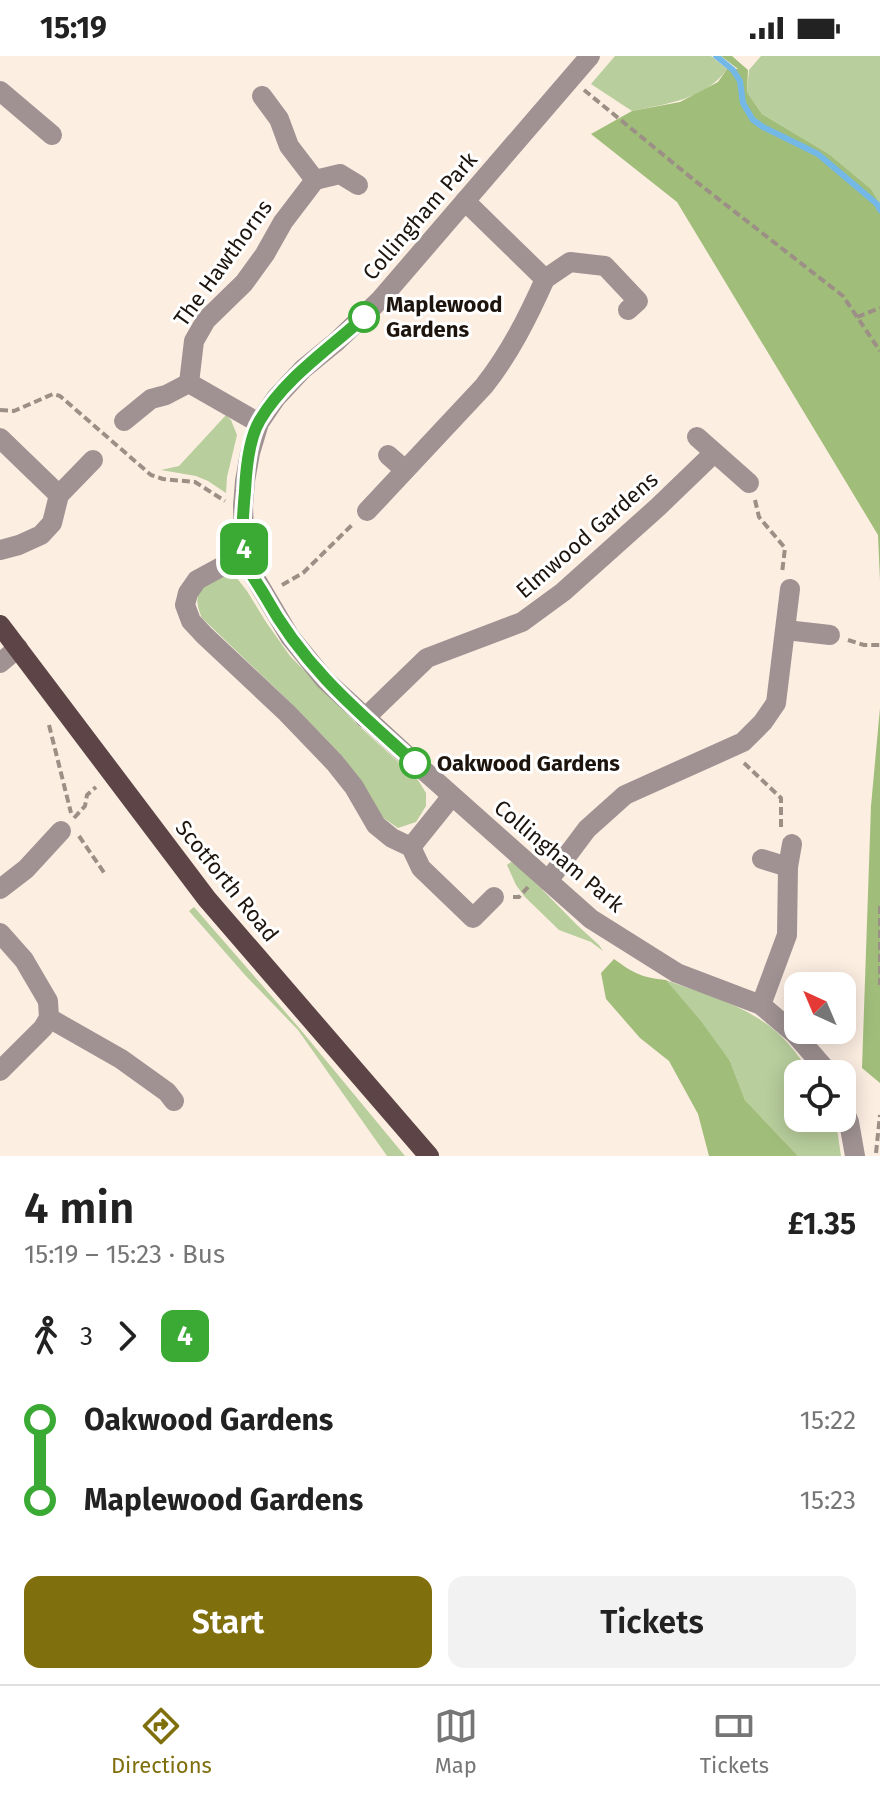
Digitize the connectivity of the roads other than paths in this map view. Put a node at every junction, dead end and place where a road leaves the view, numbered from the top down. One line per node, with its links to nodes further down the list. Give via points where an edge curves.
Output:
1 (590, 56): 7 (street, Collingham Park)
2 (0, 91): 4 (street)
3 (262, 96): 5 (street)
4 (52, 135)
5 (315, 180): 6 (street, via 340,174); 10 (street, The Hawthorns, via 244,283 206,320 194,341)
6 (358, 185)
7 (465, 201): 8 (street); 12 (street, Collingham Park, via 380,300 303,369)
8 (545, 279): 9 (street, via 570,262 605,266 638,301); 18 (street, via 499,366)
9 (628, 310)
10 (189, 383): 11 (street, via 151,399); 12 (street)
11 (124, 421)
12 (259, 423): 23 (street, Collingham Park, via 245,481)
13 (697, 437): 15 (street)
14 (0, 438): 20 (street)
15 (714, 453): 19 (street); 30 (street, Elmwood Gardens, via 563,592 522,622 427,658)
16 (388, 455): 18 (street)
17 (93, 460): 20 (street)
18 (405, 470): 21 (street)
19 (749, 483)
20 (59, 495): 22 (street, via 52,523 41,535)
21 (367, 511)
22 (0, 550)
23 (245, 561): 30 (street, Collingham Park, via 307,660); 34 (street, via 197,580 185,605 191,621 335,763 376,825)
24 (790, 589): 26 (street)
25 (0, 625): 28 (main road, Scotforth Road)
26 (786, 630): 27 (street); 37 (street, via 776,703 763,722 743,742 625,795)
27 (830, 635)
28 (18, 648): 29 (street); 47 (main road, Scotforth Road, via 207,899)
29 (0, 663)
30 (365, 718): 31 (street, Collingham Park)
31 (452, 796): 34 (street); 37 (street, Collingham Park)
32 (69, 827): 38 (street)
33 (792, 844): 36 (street)
34 (411, 847): 39 (street, via 421,868 473,918)
35 (762, 859): 36 (street)
36 (788, 867): 41 (street, via 787,935)
37 (544, 878): 41 (street, Collingham Park, via 591,919 677,973)
38 (0, 889)
39 (494, 897)
40 (0, 933): 42 (street, via 24,960 48,1001)
41 (761, 1005): 43 (street, Collingham Park)
42 (49, 1018): 44 (street); 45 (street, via 121,1059)
43 (818, 1060)
44 (0, 1071)
45 (174, 1101)
46 (851, 1132): 48 (street)
47 (429, 1156)
48 (855, 1156)

